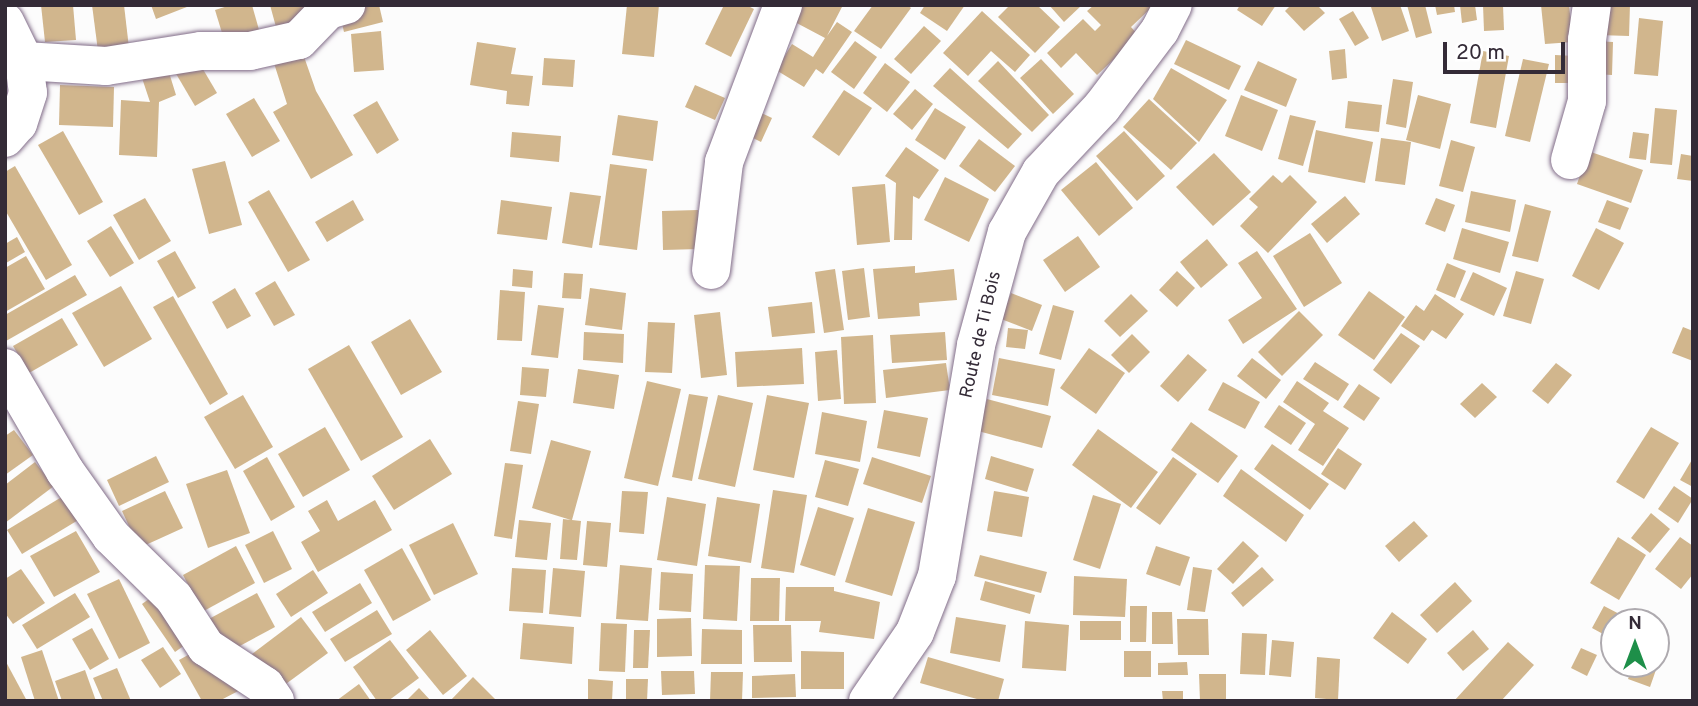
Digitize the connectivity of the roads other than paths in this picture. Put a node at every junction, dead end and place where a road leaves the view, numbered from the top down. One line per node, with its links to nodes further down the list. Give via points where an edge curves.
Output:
1 (346, 5): 6 (street, via 328,10 299,40 250,51 201,51 106,65)
2 (783, 5): 9 (street, via 724,162)
3 (1173, 5): 12 (street, Route de Ti Bois, via 1160,30 1102,107 1041,172 1007,232 976,345 937,576 915,632)
4 (1592, 5): 8 (street, via 1587,101)
5 (5, 22): 6 (street)
6 (24, 61): 7 (street, via 28,93 18,123)
7 (5, 138)
8 (1570, 160)
9 (710, 270)
10 (5, 368): 11 (street, via 65,471 111,536 174,598 206,647 265,686)
11 (275, 701)
12 (867, 701)

